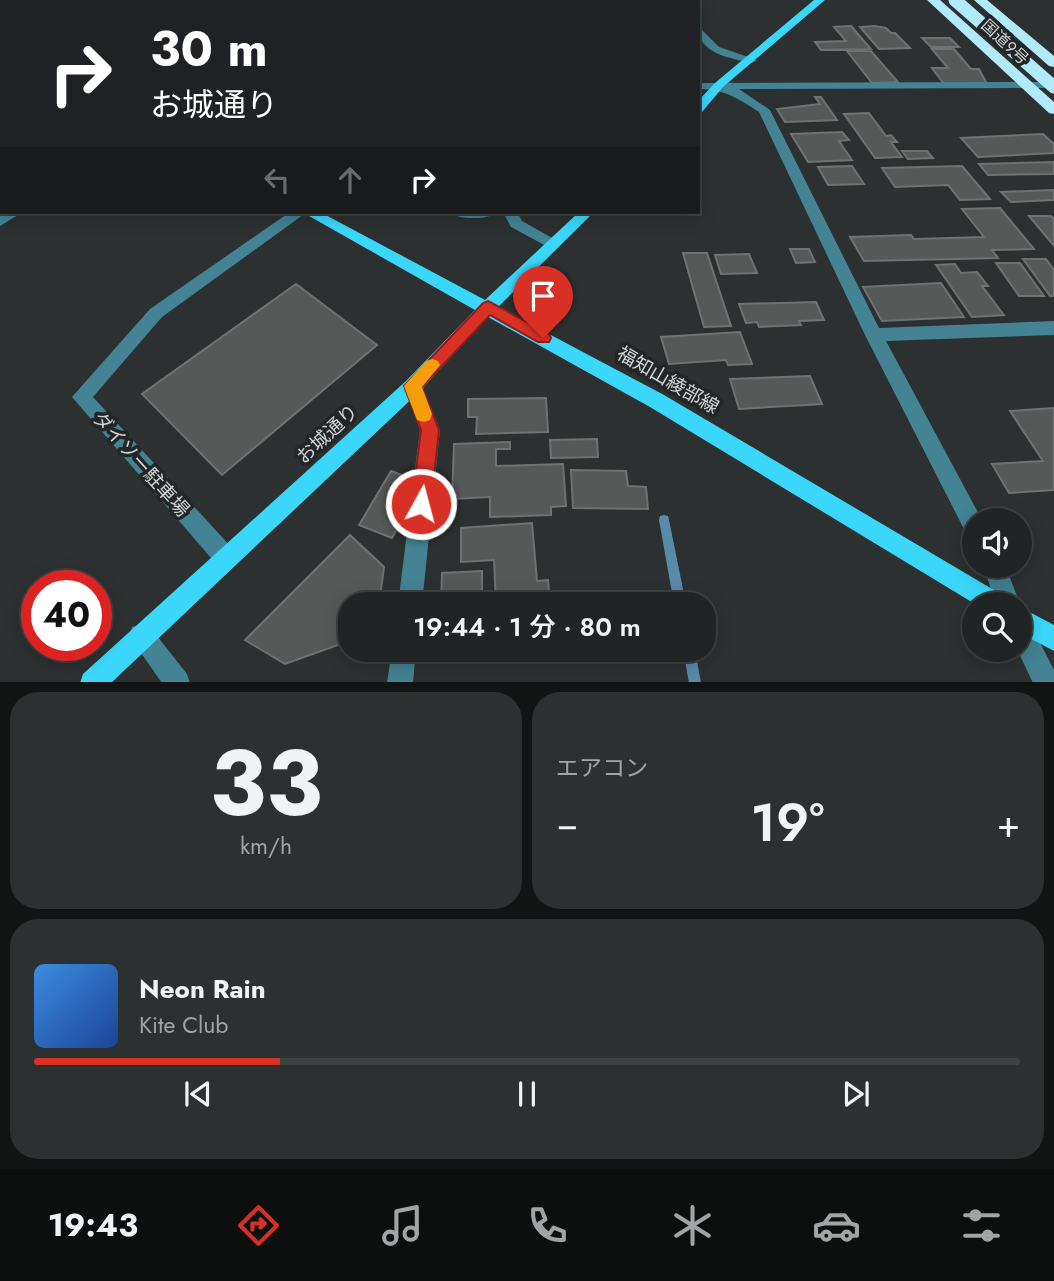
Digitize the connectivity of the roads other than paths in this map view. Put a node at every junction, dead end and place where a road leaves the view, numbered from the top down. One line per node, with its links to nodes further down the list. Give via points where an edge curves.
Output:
1 (820, 0): 6 (main road)
2 (933, 0): 9 (highway, 国道9号)
3 (955, 0): 11 (highway, bridge)
4 (980, 0): 7 (highway)
5 (700, 31): 6 (street, via 715,49)
6 (752, 60): 8 (main road)
7 (1054, 63)
8 (719, 85): 9 (street); 10 (street); 12 (main road); 21 (street, via 764,110)
9 (1026, 85): 11 (street); 13 (highway, 国道9号)
10 (700, 86)
11 (1054, 86)
12 (700, 107)
13 (1054, 110)
14 (297, 214): 24 (street, ダイソー駐車場, via 156,313 81,397)
15 (313, 214): 19 (main road, 福知山綾部線)
16 (511, 214): 18 (street, via 516,223)
17 (585, 214): 18 (main road, お城通り)
18 (553, 243): 19 (main road, お城通り)
19 (488, 307): 22 (main road, お城通り); 26 (main road, 福知山綾部線, via 657,401)
20 (1054, 328): 21 (street)
21 (874, 335): 23 (street)
22 (412, 386): 24 (main road, お城通り); 25 (street, via 430,430)
23 (965, 508)
24 (226, 558): 28 (main road, お城通り)
25 (411, 592)
26 (976, 592)
27 (1032, 626): 29 (main road)
28 (141, 636): 32 (main road, お城通り); 33 (street)
29 (1054, 639)
30 (1032, 653): 35 (street)
31 (402, 662): 34 (street)
32 (92, 682)
33 (178, 682)
34 (400, 682)
35 (1047, 682)

